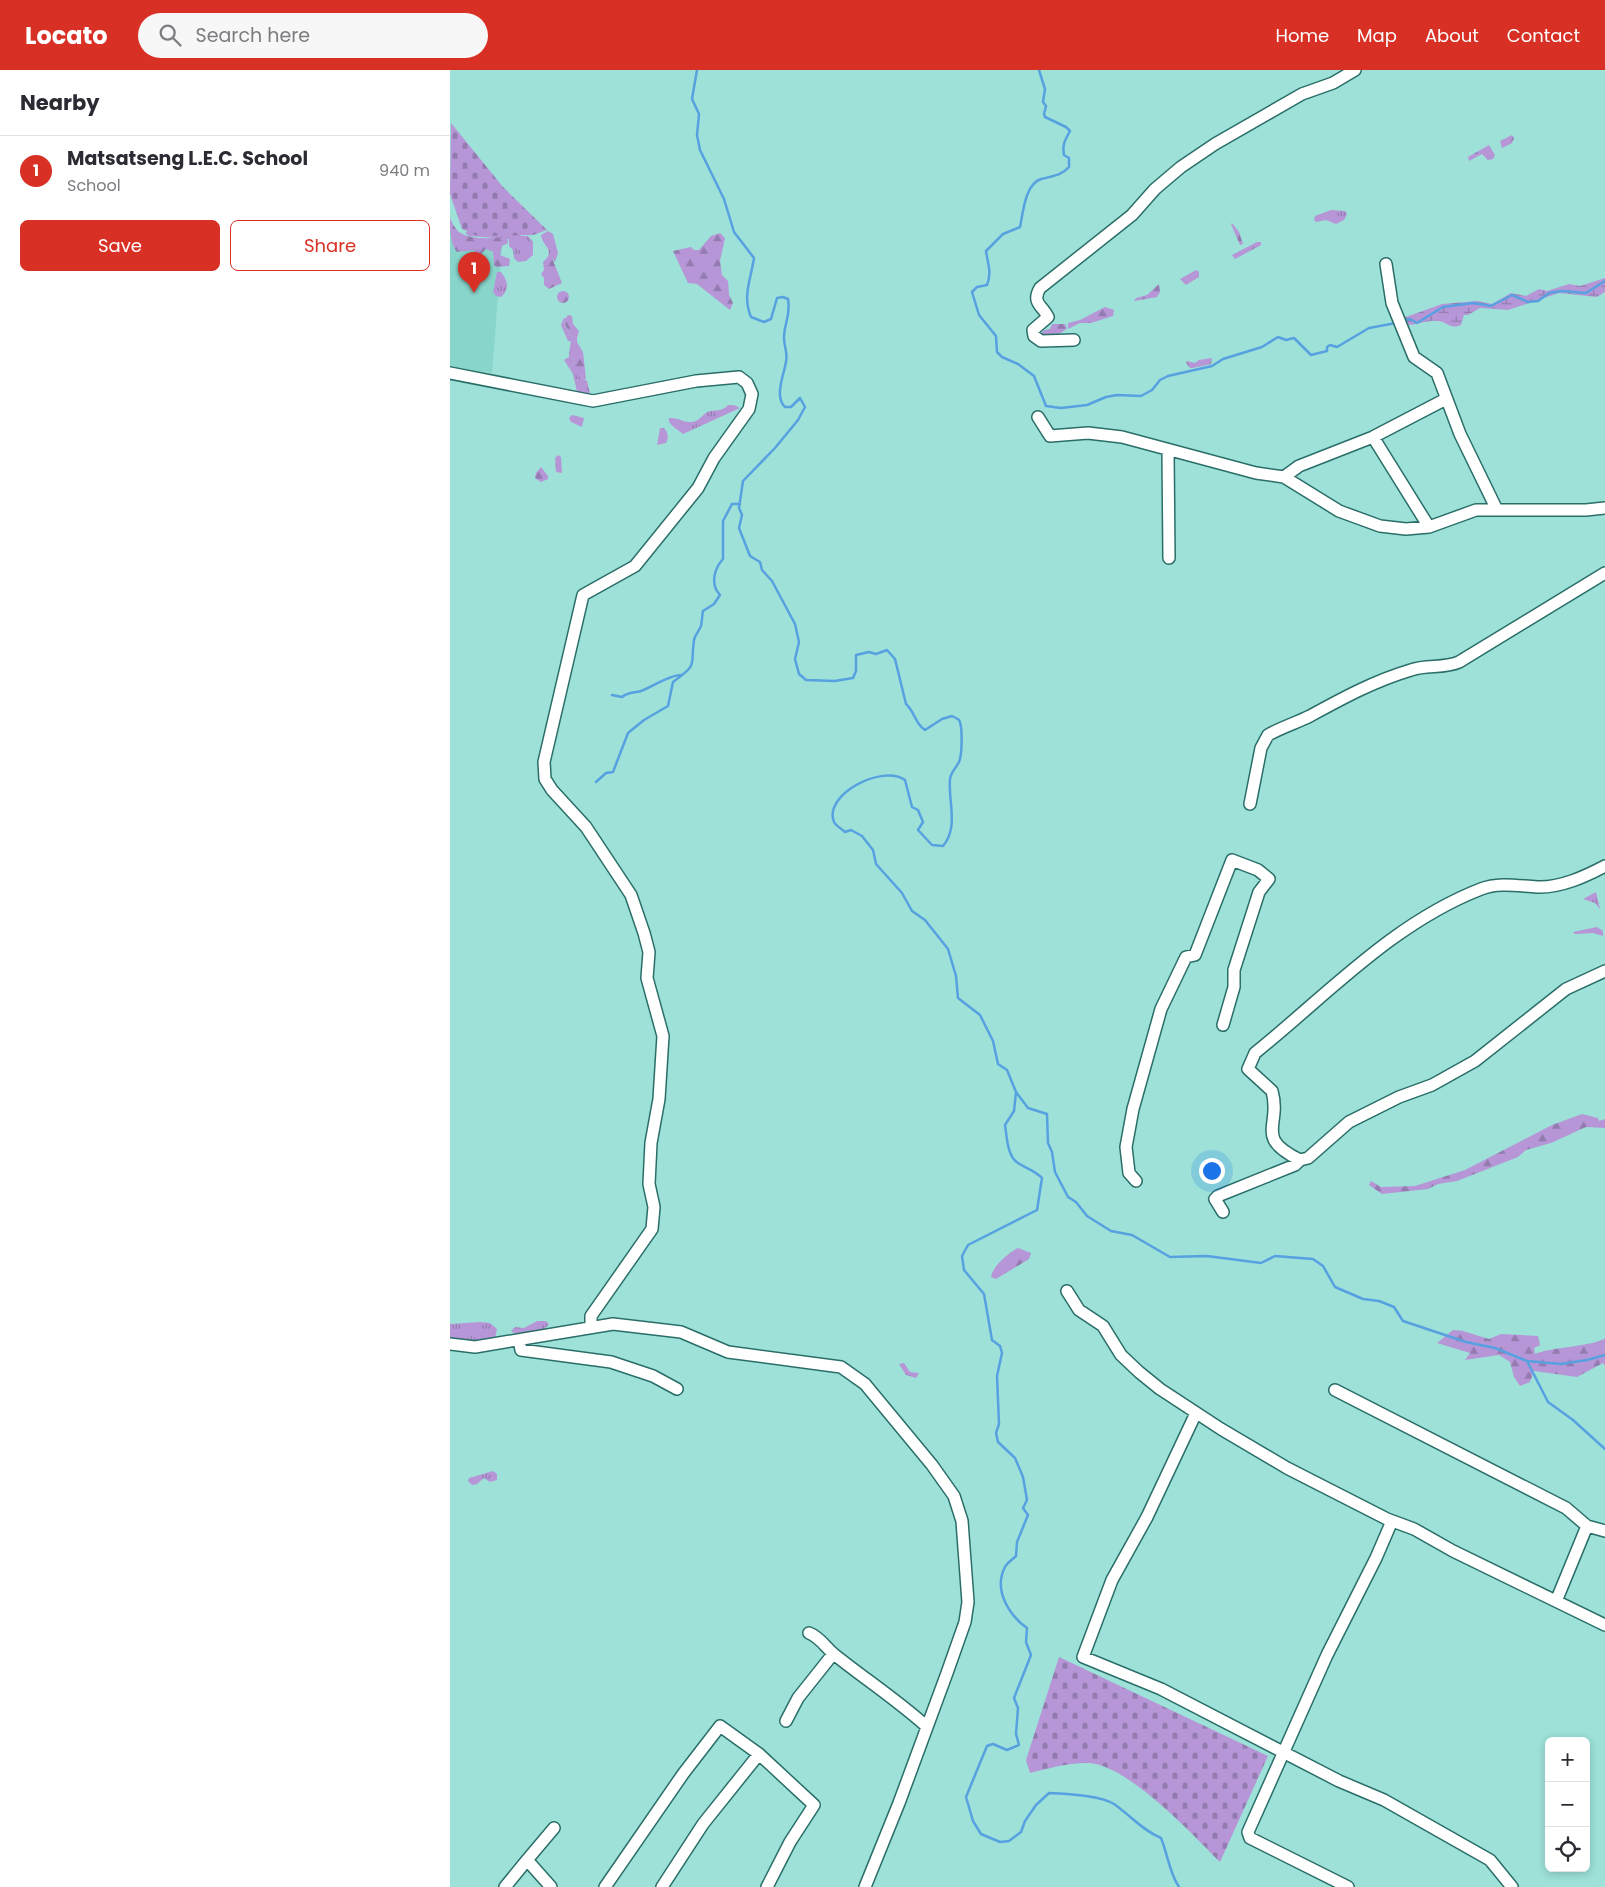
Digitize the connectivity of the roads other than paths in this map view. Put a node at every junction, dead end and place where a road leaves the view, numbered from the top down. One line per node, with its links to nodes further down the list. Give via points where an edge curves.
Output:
1 (1355, 70): 3 (street, via 1333,83 1302,94 1181,167 1132,215 1040,288 1036,303 1048,317 1033,330 1034,336 1041,341)
2 (1386, 264): 5 (street, via 1395,310 1414,357 1437,373)
3 (1074, 340)
4 (450, 373): 23 (street, via 593,401 687,383 739,377 748,383 752,394 749,409 714,458 698,488 635,566 582,595 544,762 545,779 552,790 586,827 632,895 648,952 647,978 664,1036 659,1099 651,1143 652,1229 591,1316)
5 (1446, 400): 7 (street); 11 (street)
6 (1038, 417): 8 (street, via 1050,436 1088,433 1122,437)
7 (1373, 437): 9 (street, via 1299,466); 12 (street)
8 (1168, 451): 9 (street); 13 (street)
9 (1284, 477): 12 (street, via 1326,504 1358,519 1406,529)
10 (1605, 508): 11 (street)
11 (1498, 510): 12 (street, via 1476,510)
12 (1429, 527)
13 (1169, 558)
14 (1604, 577): 15 (street, via 1459,662 1449,666 1414,668 1384,678 1268,735 1261,748)
15 (1250, 804)
16 (1605, 866): 19 (street, via 1558,884 1538,887 1496,885 1451,904 1380,947 1255,1053 1248,1069 1272,1091 1274,1100 1270,1133 1286,1153)
17 (1605, 971): 19 (street, via 1566,989 1475,1061 1432,1085 1349,1122 1308,1158)
18 (1223, 1025): 20 (street, via 1234,987 1234,970 1259,892 1269,879 1258,870 1232,860 1195,955 1186,957 1161,1008 1126,1147 1129,1173)
19 (1300, 1160): 21 (street, via 1295,1165 1218,1196 1215,1199)
20 (1136, 1181)
21 (1223, 1212)
22 (1067, 1292): 28 (street, via 1079,1310 1103,1326 1121,1355 1160,1389)
23 (591, 1327): 24 (street); 37 (street, via 613,1324 681,1332 728,1352 841,1367 865,1384 898,1423 954,1496 962,1521 968,1602 965,1622)
24 (519, 1340): 25 (street, via 475,1347); 26 (street, via 521,1350 611,1362)
25 (450, 1344)
26 (677, 1388)
27 (1335, 1390): 30 (street, via 1566,1508)
28 (1196, 1412): 29 (street, via 1287,1468); 38 (street, via 1147,1517 1112,1580 1083,1657 1161,1689)
29 (1392, 1520): 32 (street); 38 (street)
30 (1587, 1526): 31 (street); 32 (street)
31 (1605, 1531)
32 (1556, 1599): 33 (street)
33 (1605, 1624)
34 (809, 1633): 35 (street)
35 (833, 1654): 36 (street, via 798,1698); 37 (street, via 896,1699)
36 (786, 1721)
37 (926, 1726): 47 (street)
38 (1283, 1751): 48 (street, via 1248,1832 1250,1838); 49 (street, via 1339,1781 1384,1800 1490,1860)
39 (759, 1754): 44 (street, via 720,1726); 45 (street, via 703,1824); 46 (street, via 814,1806 790,1842)
40 (554, 1828): 41 (street)
41 (527, 1860): 42 (street); 43 (street)
42 (505, 1887)
43 (551, 1887)
44 (605, 1887)
45 (662, 1887)
46 (767, 1887)
47 (864, 1887)
48 (1348, 1887)
49 (1512, 1887)

